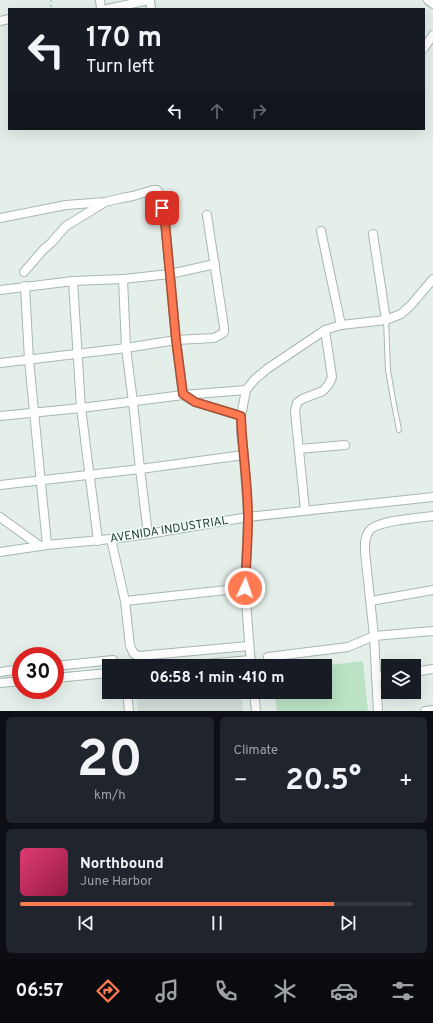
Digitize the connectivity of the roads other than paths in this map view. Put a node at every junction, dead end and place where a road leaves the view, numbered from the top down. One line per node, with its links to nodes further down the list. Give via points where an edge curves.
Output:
1 (149, 0): 4 (street)
2 (428, 0): 3 (street)
3 (433, 4)
4 (113, 8)
5 (433, 35): 6 (street)
6 (425, 47)
7 (105, 202): 9 (street); 13 (street, via 66,226); 14 (street, via 157,190 165,222)
8 (207, 215): 12 (street)
9 (0, 218)
10 (321, 231): 21 (street)
11 (373, 234): 20 (street)
12 (215, 264): 14 (street); 23 (street, via 224,332 214,338)
13 (24, 272)
14 (170, 274): 15 (street); 23 (street)
15 (123, 279): 17 (street); 24 (street)
16 (433, 279): 20 (street, via 401,314)
17 (73, 281): 18 (street); 25 (street)
18 (25, 286): 19 (street); 26 (street)
19 (0, 290)
20 (386, 320): 21 (street); 35 (lane, via 388,370)
21 (341, 325): 22 (street)
22 (325, 330): 28 (street, via 267,369); 37 (street, via 332,377 323,391 297,403 295,411)
23 (176, 340): 24 (street); 29 (street)
24 (126, 348): 25 (street); 30 (street)
25 (77, 354): 26 (street); 31 (street)
26 (29, 360): 27 (street); 32 (street)
27 (0, 363)
28 (246, 390): 29 (street); 34 (street)
29 (183, 394): 30 (street); 34 (street, via 195,402)
30 (133, 402): 31 (street); 39 (street)
31 (81, 408): 32 (street); 40 (street)
32 (35, 413): 33 (street); 41 (street)
33 (0, 416)
34 (241, 416): 38 (street)
35 (399, 430)
36 (345, 445): 37 (street)
37 (299, 449): 44 (street)
38 (244, 455): 39 (street); 47 (street)
39 (140, 469): 40 (street); 48 (street)
40 (90, 474): 41 (street); 50 (street)
41 (41, 480): 42 (street); 51 (street)
42 (0, 485)
43 (433, 497): 44 (street, AVENIDA INDUSTRIAL)
44 (305, 510): 47 (street, AVENIDA INDUSTRIAL)
45 (433, 516): 56 (street, via 388,522 370,530 365,539 365,552)
46 (0, 517): 51 (street)
47 (248, 517): 48 (street, AVENIDA INDUSTRIAL); 53 (street)
48 (148, 534): 49 (street, AVENIDA INDUSTRIAL)
49 (111, 539): 50 (street, AVENIDA INDUSTRIAL); 55 (street)
50 (98, 541): 51 (street, AVENIDA INDUSTRIAL)
51 (43, 546): 52 (street, AVENIDA INDUSTRIAL)
52 (0, 552)
53 (245, 588): 55 (street); 59 (street)
54 (433, 590): 56 (street)
55 (125, 601): 59 (street, via 130,646 134,654 139,656)
56 (371, 601): 58 (street)
57 (433, 631): 58 (street)
58 (374, 636): 60 (street, via 348,647); 71 (street)
59 (248, 646): 61 (street)
60 (268, 658)
61 (250, 659)
62 (102, 661): 63 (street)
63 (64, 665)
64 (433, 669): 66 (street)
65 (12, 670): 67 (street)
66 (421, 671)
67 (0, 672)
68 (102, 674): 70 (street)
69 (381, 676): 71 (street)
70 (64, 677)
71 (376, 677): 79 (street)
72 (12, 682): 73 (street)
73 (0, 683)
74 (128, 699): 77 (street)
75 (255, 699): 78 (street)
76 (433, 710): 80 (street)
77 (129, 711)
78 (256, 711)
79 (378, 711)
80 (426, 711)

